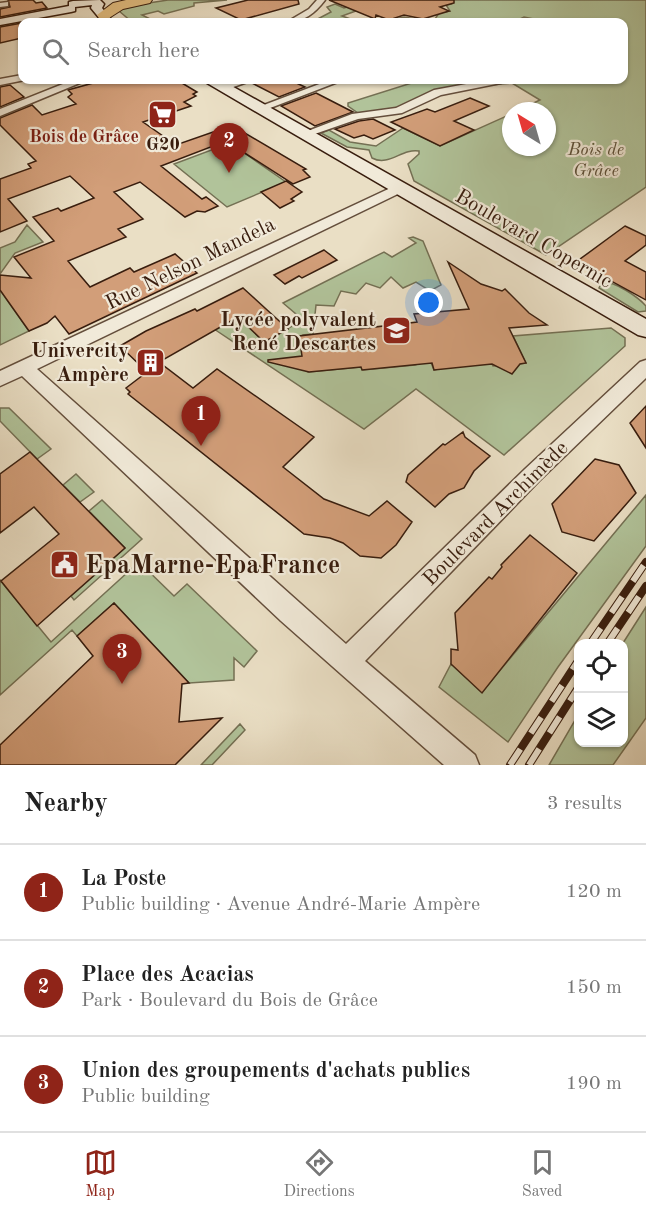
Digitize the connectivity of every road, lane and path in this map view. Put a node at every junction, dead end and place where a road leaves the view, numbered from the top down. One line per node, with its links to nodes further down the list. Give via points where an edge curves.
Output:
1 (135, 0): 3 (highway, via 115,7)
2 (321, 0): 5 (street)
3 (90, 8): 4 (street)
4 (26, 18)
5 (299, 18)
6 (18, 19): 7 (street)
7 (0, 22)
8 (18, 79): 9 (street)
9 (0, 82)
10 (68, 84): 15 (street)
11 (220, 84): 14 (street, Boulevard Copernic)
12 (327, 84): 14 (street)
13 (480, 84): 16 (street, via 438,92 398,111 356,116)
14 (261, 108): 16 (street, Boulevard Copernic)
15 (0, 113)
16 (306, 134): 17 (street, Boulevard Copernic)
17 (399, 188): 18 (street, Boulevard Copernic); 19 (street, Rue Nelson Mandela)
18 (646, 329)
19 (24, 367): 21 (street, Rue Nelson Mandela); 22 (street)
20 (646, 367): 22 (street, Boulevard Archimède, via 531,475)
21 (0, 379)
22 (347, 662): 23 (street)
23 (455, 757)

